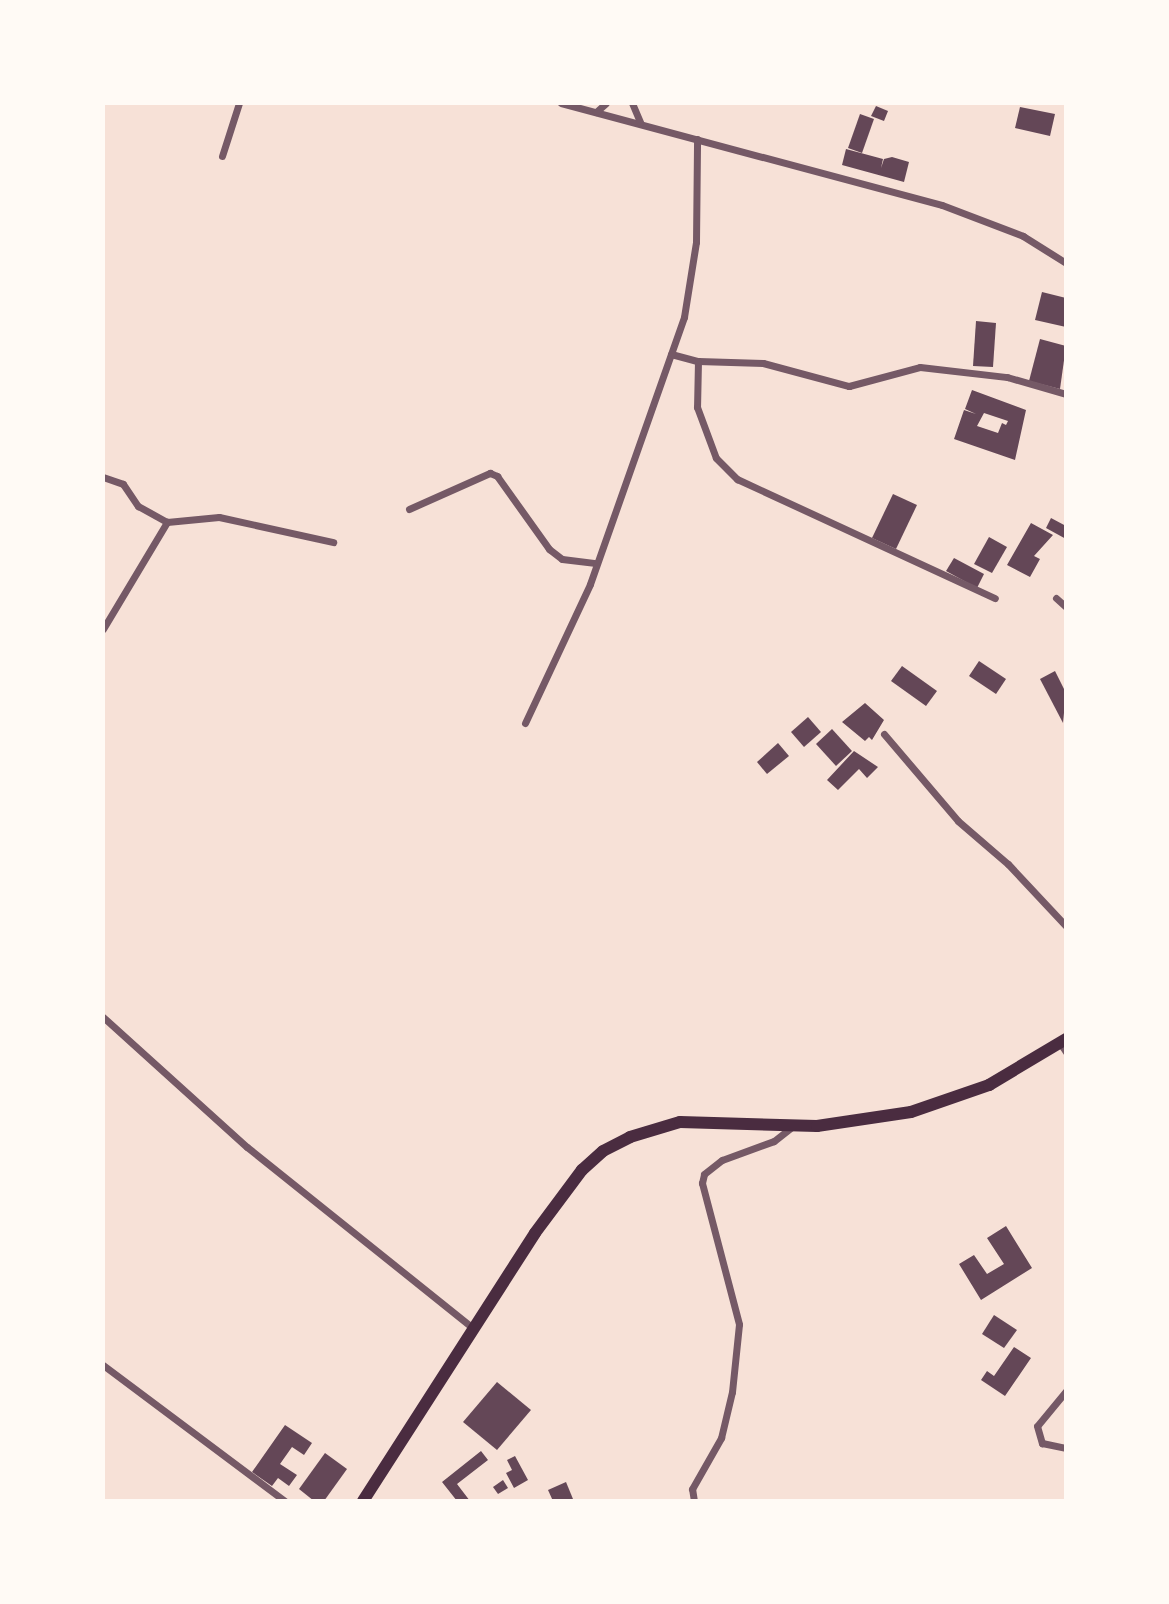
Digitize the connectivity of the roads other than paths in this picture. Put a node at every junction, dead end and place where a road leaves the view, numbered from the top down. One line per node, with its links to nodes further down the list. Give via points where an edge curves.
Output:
1 (239, 103): 8 (street)
2 (561, 103): 5 (street)
3 (606, 103): 5 (street)
4 (632, 103): 6 (street)
5 (596, 112): 6 (street)
6 (640, 122): 7 (street)
7 (697, 139): 9 (street, via 975,216 1023,236); 10 (street, via 692,280)
8 (222, 156)
9 (1066, 263)
10 (671, 354): 11 (street); 17 (street)
11 (698, 361): 12 (street, via 762,363 849,386 903,369 977,372); 18 (street, via 697,408 716,458 737,479)
12 (1066, 394)
13 (103, 477): 15 (street, via 123,484 138,506)
14 (409, 509): 17 (street, via 490,473 498,476 549,549 562,559)
15 (167, 522): 16 (street, via 219,517); 21 (street)
16 (333, 542)
17 (596, 563): 22 (street, via 569,635)
18 (995, 598)
19 (1056, 598): 20 (street)
20 (1066, 607)
21 (103, 629)
22 (525, 723)
23 (884, 734): 24 (street, via 958,821 1008,864)
24 (1066, 926)
25 (103, 1017): 28 (street, via 247,1147)
26 (1064, 1045): 27 (main road, via 989,1085 932,1106 864,1122)
27 (793, 1127): 28 (main road, via 680,1122 630,1137 603,1151 560,1198); 34 (street, via 774,1141 722,1160 704,1174 702,1183 739,1324 732,1392 721,1438 692,1489)
28 (475, 1329): 33 (main road)
29 (103, 1365): 32 (street)
30 (1066, 1391): 31 (street, via 1037,1426 1042,1443)
31 (1066, 1448)
32 (285, 1501)
33 (363, 1501)
34 (694, 1501)

